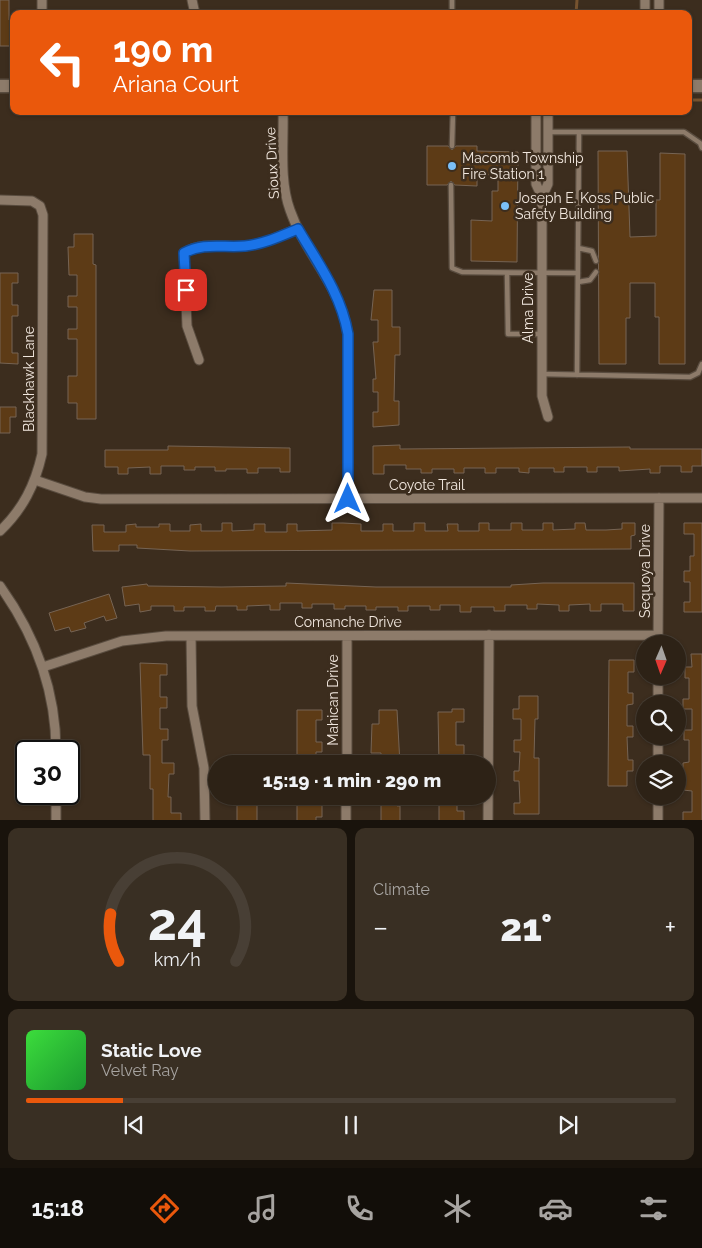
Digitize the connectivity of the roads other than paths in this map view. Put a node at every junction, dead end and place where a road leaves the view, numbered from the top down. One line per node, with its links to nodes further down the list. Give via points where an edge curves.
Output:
1 (283, 115): 13 (street, Sioux Drive, via 285,190)
2 (453, 115): 8 (lane)
3 (536, 115): 7 (street, Alma Drive)
4 (548, 115): 6 (street, Alma Drive)
5 (579, 132): 6 (lane); 9 (lane, via 684,132); 14 (lane)
6 (548, 134): 7 (lane); 11 (street, Alma Drive, via 548,184)
7 (536, 137): 11 (street, Alma Drive, via 536,184)
8 (452, 146)
9 (702, 148)
10 (451, 185): 18 (lane, via 452,268 462,272)
11 (542, 197): 16 (street, Alma Drive)
12 (0, 200): 27 (street, Blackhawk Lane, via 32,201 40,206 43,215 42,454)
13 (298, 229): 22 (street, via 256,244 195,247 184,253 187,326); 30 (street, Sioux Drive, via 337,295 346,321)
14 (578, 248): 15 (lane, via 592,251); 19 (lane)
15 (596, 262)
16 (541, 272): 18 (lane); 19 (lane); 21 (street, Alma Drive)
17 (596, 272): 20 (lane, via 590,280)
18 (507, 273): 21 (lane, via 508,334)
19 (578, 273): 20 (lane)
20 (578, 282): 25 (lane)
21 (542, 334): 24 (street, Alma Drive)
22 (198, 360)
23 (702, 364): 25 (lane, via 690,377)
24 (542, 374): 25 (lane); 26 (street, Alma Drive, via 542,396)
25 (578, 375)
26 (548, 417)
27 (35, 480): 30 (street, Coyote Trail, via 100,499); 31 (street, Blackhawk Lane, via 22,507)
28 (659, 498): 29 (street, Coyote Trail); 30 (street, Coyote Trail); 34 (street, Sequoya Drive)
29 (702, 498)
30 (348, 499)
31 (0, 531)
32 (0, 586): 38 (street, via 23,621)
33 (489, 635): 36 (street, Comanche Drive); 37 (street, Comanche Drive); 47 (street)
34 (658, 635)
35 (192, 636): 36 (street, Comanche Drive); 38 (street, Comanche Drive, via 134,639); 45 (street, via 192,706 204,768)
36 (347, 636): 40 (street, Mahican Drive)
37 (636, 638)
38 (43, 668): 39 (street, via 54,717)
39 (55, 740)
40 (346, 755)
41 (56, 805): 44 (street)
42 (346, 805): 46 (street)
43 (658, 805): 48 (street)
44 (56, 820)
45 (205, 820)
46 (346, 820)
47 (488, 820)
48 (658, 820)

